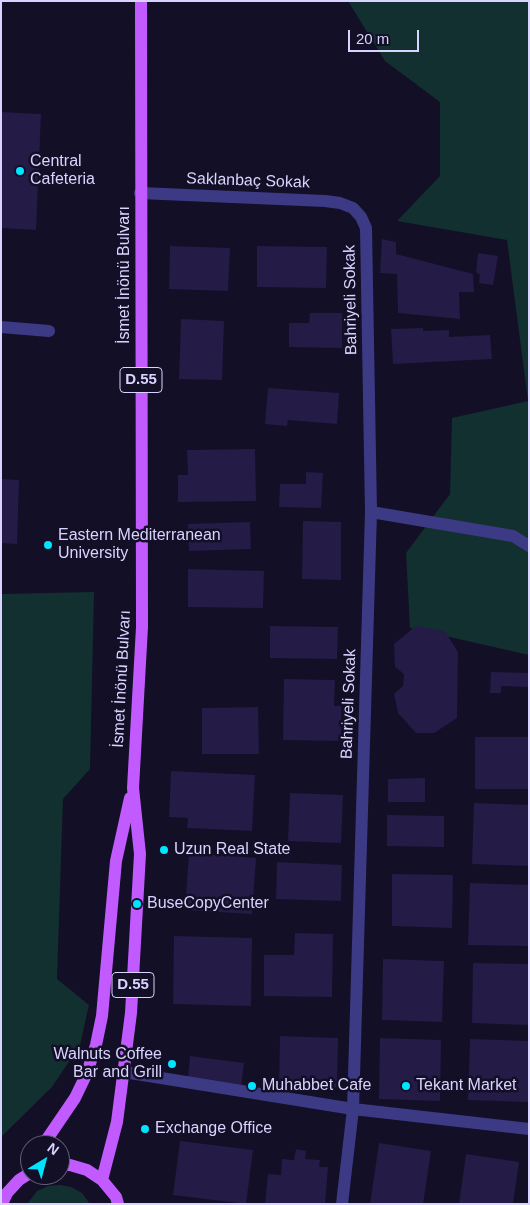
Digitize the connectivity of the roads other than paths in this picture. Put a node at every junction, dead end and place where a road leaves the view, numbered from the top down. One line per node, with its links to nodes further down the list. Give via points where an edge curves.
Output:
1 (141, 1): 2 (main road, İsmet İnönü Bulvarı / D.55)
2 (140, 193): 3 (street, Saklanbaç Sokak, via 326,201); 8 (main road, İsmet İnönü Bulvarı / D.55, via 142,627)
3 (353, 208): 6 (street, Bahriyeli Sokak, via 366,228)
4 (1, 327): 5 (street)
5 (49, 331)
6 (371, 512): 7 (street, via 513,536); 10 (street, Bahriyeli Sokak)
7 (529, 546)
8 (133, 788): 9 (main road, İsmet İnönü Bulvarı / D.55, via 140,854 131,1013); 12 (main road, İsmet İnönü Bulvarı / D.55, via 116,861 102,1016 96,1045 75,1098)
9 (124, 1072): 10 (street); 15 (main road, İsmet İnönü Bulvarı / D.55, via 117,1122)
10 (353, 1109): 11 (street); 18 (street, Bahriyeli Sokak)
11 (529, 1129)
12 (50, 1135)
13 (70, 1165): 15 (main road, via 87,1170)
14 (19, 1180): 16 (main road)
15 (102, 1180): 17 (main road)
16 (4, 1197)
17 (118, 1204)
18 (342, 1204)

